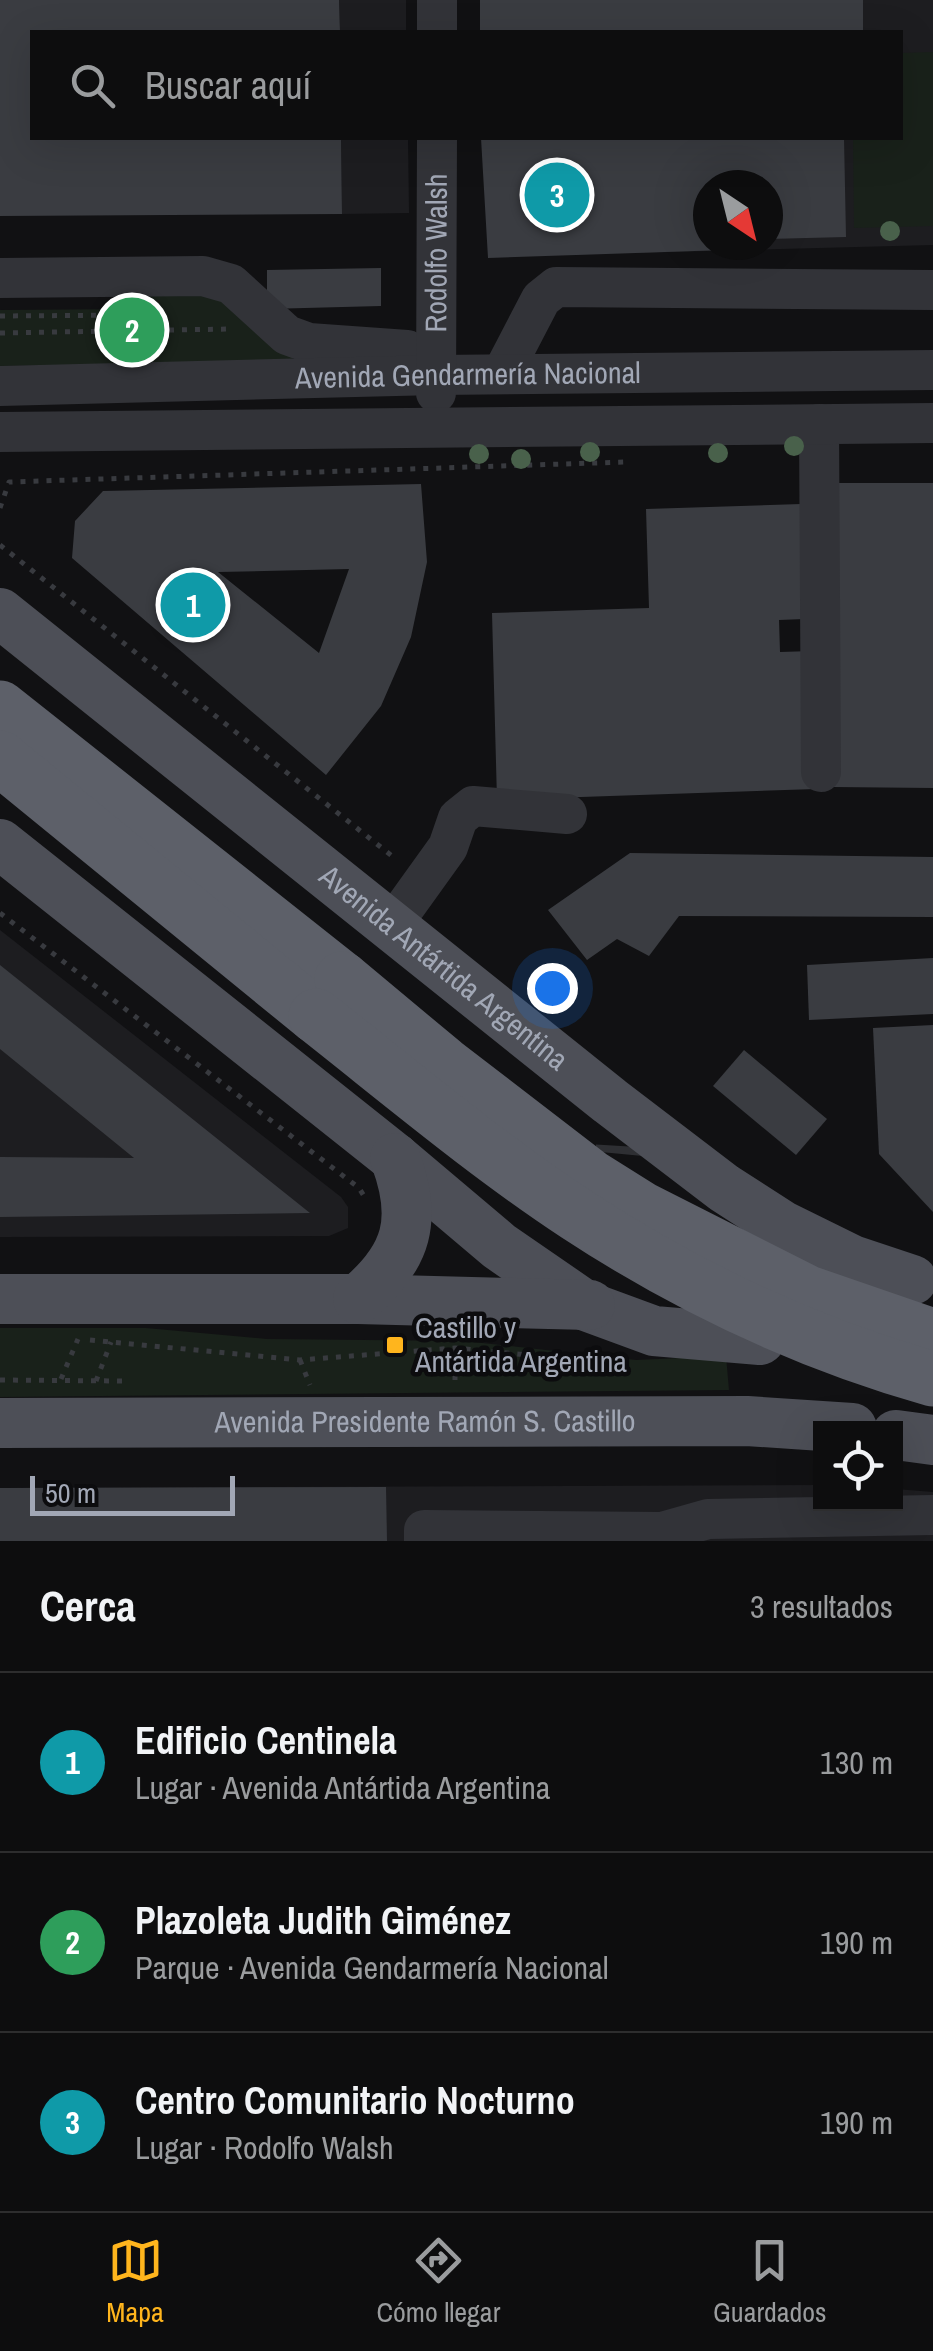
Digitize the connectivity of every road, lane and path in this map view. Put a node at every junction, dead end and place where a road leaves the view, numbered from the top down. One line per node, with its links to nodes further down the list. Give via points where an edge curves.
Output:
1 (436, 0): 2 (street)
2 (436, 30)
3 (436, 140): 17 (street, Rodolfo Walsh)
4 (0, 278): 8 (street, via 204,276 231,284)
5 (933, 290): 18 (street, via 556,287 540,298)
6 (79, 316): 12 (path)
7 (139, 316): 11 (path)
8 (278, 328): 9 (path); 17 (street, via 309,343 408,350)
9 (229, 329): 11 (path); 14 (path)
10 (101, 331): 11 (path); 12 (path); 15 (path)
11 (140, 331)
12 (80, 332): 13 (path)
13 (0, 333)
14 (230, 344)
15 (102, 360)
16 (933, 370): 18 (street, Avenida Gendarmería Nacional)
17 (437, 374): 18 (street, Avenida Gendarmería Nacional); 19 (street, Avenida Gendarmería Nacional); 22 (street, Rodolfo Walsh)
18 (502, 374)
19 (0, 386)
20 (933, 422): 21 (street, Avenida Gendarmería Nacional)
21 (819, 424): 22 (street, Avenida Gendarmería Nacional); 32 (street)
22 (435, 428): 23 (street, Avenida Gendarmería Nacional)
23 (0, 432)
24 (641, 462): 25 (path, via 8,482)
25 (0, 508)
26 (0, 545): 36 (path)
27 (0, 613): 39 (main road, Avenida Antártida Argentina)
28 (0, 691): 30 (highway)
29 (0, 708): 30 (highway)
30 (57, 754): 40 (highway)
31 (0, 758): 37 (highway)
32 (821, 772)
33 (0, 779): 37 (highway)
34 (567, 814): 36 (street, via 473,806 458,818)
35 (0, 844): 41 (main road)
36 (424, 881): 39 (street)
37 (160, 887): 40 (highway)
38 (0, 913): 42 (path)
39 (392, 925): 45 (main road, Avenida Antártida Argentina, via 615,1124 783,1226)
40 (329, 998): 50 (highway, bridge, via 444,1064 642,1209 808,1292); 59 (highway, bridge, via 518,1174 625,1245 796,1333)
41 (394, 1158): 44 (main road); 48 (main road, via 406,1188 408,1220 397,1258)
42 (366, 1199)
43 (573, 1232): 44 (main road)
44 (499, 1246): 49 (main road)
45 (907, 1280)
46 (662, 1285): 49 (main road)
47 (0, 1299): 48 (main road)
48 (358, 1299): 49 (main road)
49 (586, 1306): 53 (main road, via 654,1331)
50 (933, 1336)
51 (58, 1339): 52 (path)
52 (78, 1339): 54 (path); 57 (path)
53 (760, 1340)
54 (110, 1342): 55 (path); 58 (path)
55 (300, 1360): 56 (path, via 455,1348); 60 (path)
56 (643, 1365)
57 (61, 1379)
58 (96, 1380)
59 (933, 1380)
60 (311, 1388)
61 (0, 1423): 62 (main road, Avenida Presidente Ramón S. Castillo)
62 (813, 1425)
63 (903, 1436): 64 (main road)
64 (933, 1440)
65 (933, 1514): 66 (street, via 708,1519 662,1532 424,1530)
66 (424, 1541)

